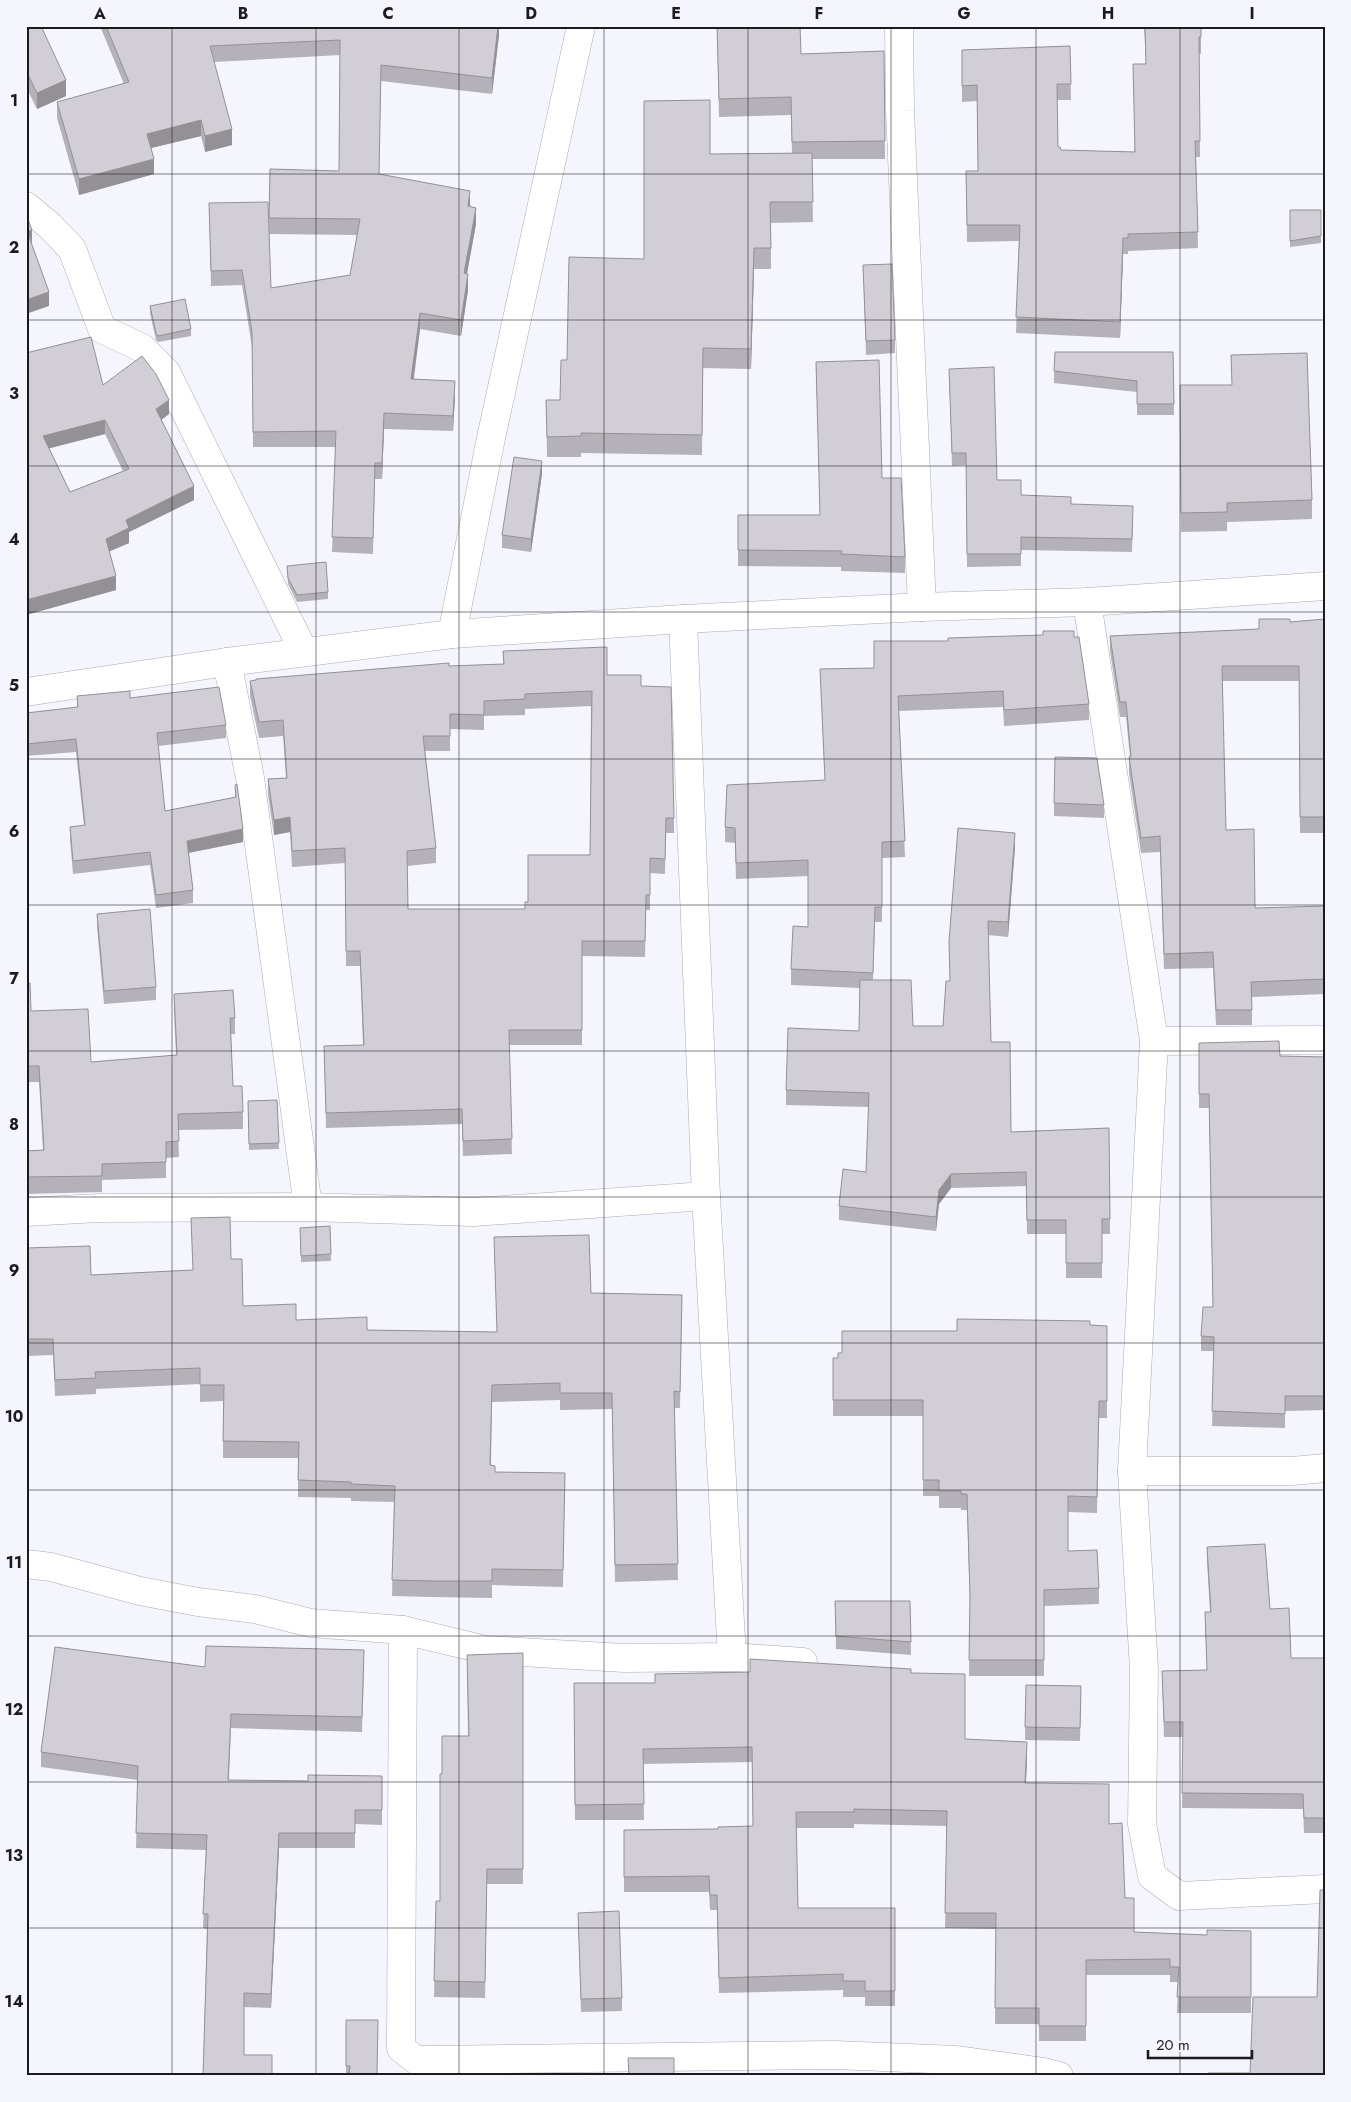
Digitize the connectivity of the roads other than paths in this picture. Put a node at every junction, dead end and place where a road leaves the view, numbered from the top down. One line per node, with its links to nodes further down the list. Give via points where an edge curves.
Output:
1 (581, 26): 8 (street, via 491,438)
2 (899, 26): 6 (street, via 900,121)
3 (26, 206): 9 (street, via 72,249 102,329 142,348 166,372)
4 (1325, 586): 5 (street)
5 (1087, 602): 6 (street); 13 (street)
6 (922, 607): 7 (street)
7 (683, 620): 8 (street); 14 (street)
8 (452, 634): 9 (street)
9 (304, 652): 10 (street)
10 (227, 662): 11 (street); 15 (street, via 250,778)
11 (26, 692)
12 (1325, 1040): 13 (street)
13 (1154, 1042): 18 (street)
14 (706, 1196): 15 (street, via 473,1212); 21 (street)
15 (308, 1207): 16 (street, via 99,1208)
16 (26, 1212)
17 (1325, 1468): 18 (street)
18 (1132, 1471): 23 (street, via 1144,1669 1142,1824 1152,1876 1179,1896)
19 (26, 1564): 20 (street, via 51,1567 140,1591 255,1608 311,1623)
20 (403, 1630): 21 (street, via 486,1650 624,1658); 24 (street, via 401,2048 416,2060 835,2055 957,2060)
21 (732, 1657): 22 (street)
22 (830, 1664)
23 (1325, 1889)
24 (1059, 2076)

